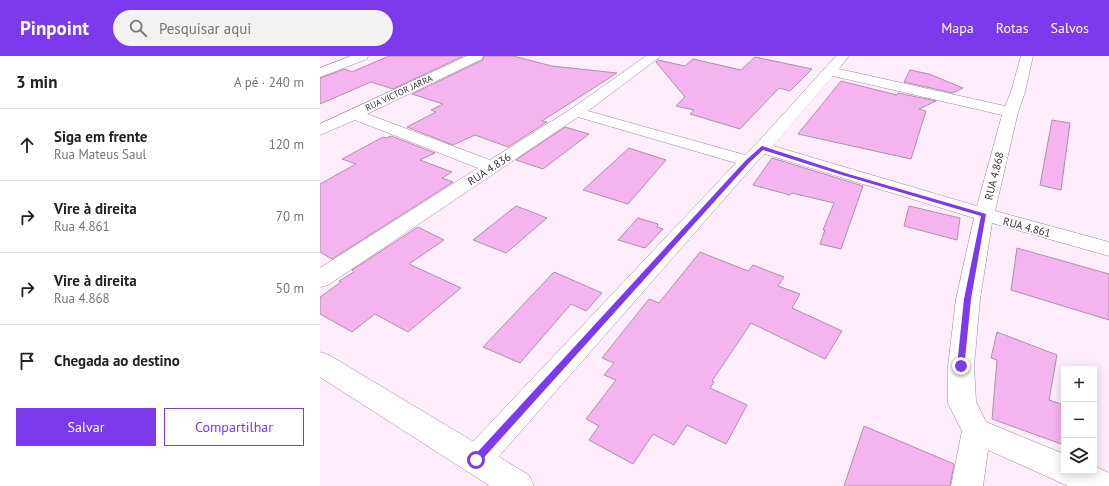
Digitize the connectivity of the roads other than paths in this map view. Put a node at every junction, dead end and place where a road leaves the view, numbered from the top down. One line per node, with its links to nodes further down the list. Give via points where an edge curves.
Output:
1 (362, 56): 6 (street)
2 (477, 56): 9 (street, RUA VICTOR JARRA)
3 (655, 56): 7 (street, RUA 4.836)
4 (1027, 56): 8 (street, RUA 4.868)
5 (835, 61): 8 (street); 11 (street)
6 (320, 73)
7 (576, 112): 11 (street, RUA 4.861); 12 (street, RUA 4.836)
8 (1010, 112): 13 (street, RUA 4.868)
9 (354, 114): 10 (street, RUA VICTOR JARRA); 12 (street)
10 (320, 130)
11 (755, 154): 13 (street, RUA 4.861, via 844,174); 18 (street)
12 (491, 167): 15 (street, RUA 4.836)
13 (984, 215): 14 (street, RUA 4.861); 17 (street, RUA 4.868, via 968,299 961,366 962,403)
14 (1109, 249)
15 (320, 279)
16 (320, 363): 18 (street)
17 (976, 431): 19 (street); 22 (street)
18 (476, 460): 21 (street)
19 (1061, 468)
20 (1077, 474): 23 (street)
21 (518, 486)
22 (967, 486)
23 (1104, 486)

